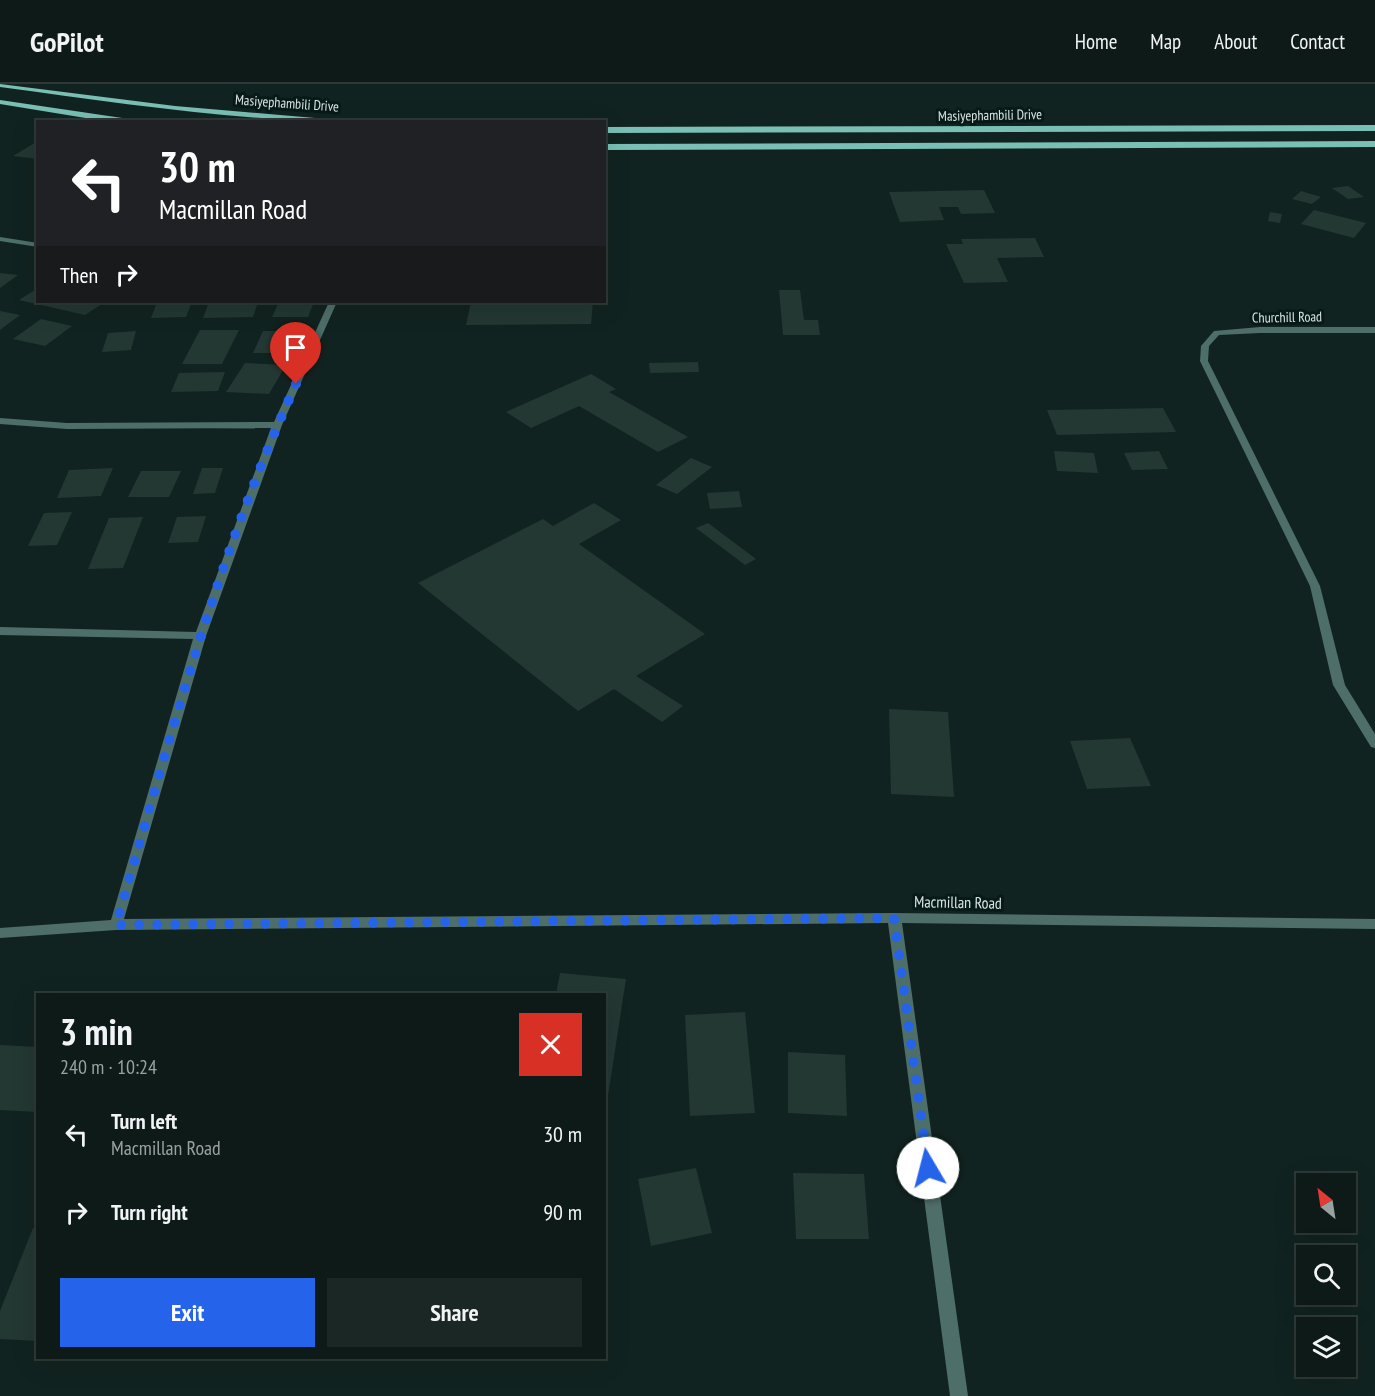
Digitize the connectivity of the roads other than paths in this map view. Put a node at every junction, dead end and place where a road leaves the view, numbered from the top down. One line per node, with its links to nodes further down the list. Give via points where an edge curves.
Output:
1 (0, 85): 4 (main road, Masiyephambili Drive, via 175,108)
2 (0, 102): 3 (main road)
3 (116, 120)
4 (331, 120)
5 (1375, 128): 6 (main road, Masiyephambili Drive)
6 (606, 130)
7 (1375, 144): 8 (main road, Masiyephambili Drive)
8 (606, 147)
9 (0, 239): 10 (street)
10 (36, 245)
11 (333, 303): 14 (street)
12 (1375, 330): 17 (street, Churchill Road, via 1218,333 1205,346 1204,361 1315,586 1339,685)
13 (0, 422): 14 (street, via 67,426)
14 (277, 425): 16 (street)
15 (0, 631): 16 (street)
16 (200, 636): 20 (street)
17 (1375, 744)
18 (894, 918): 19 (street, Macmillan Road); 20 (street, Macmillan Road); 22 (street)
19 (1375, 924)
20 (116, 925): 21 (street, Macmillan Road)
21 (0, 933)
22 (959, 1396)

